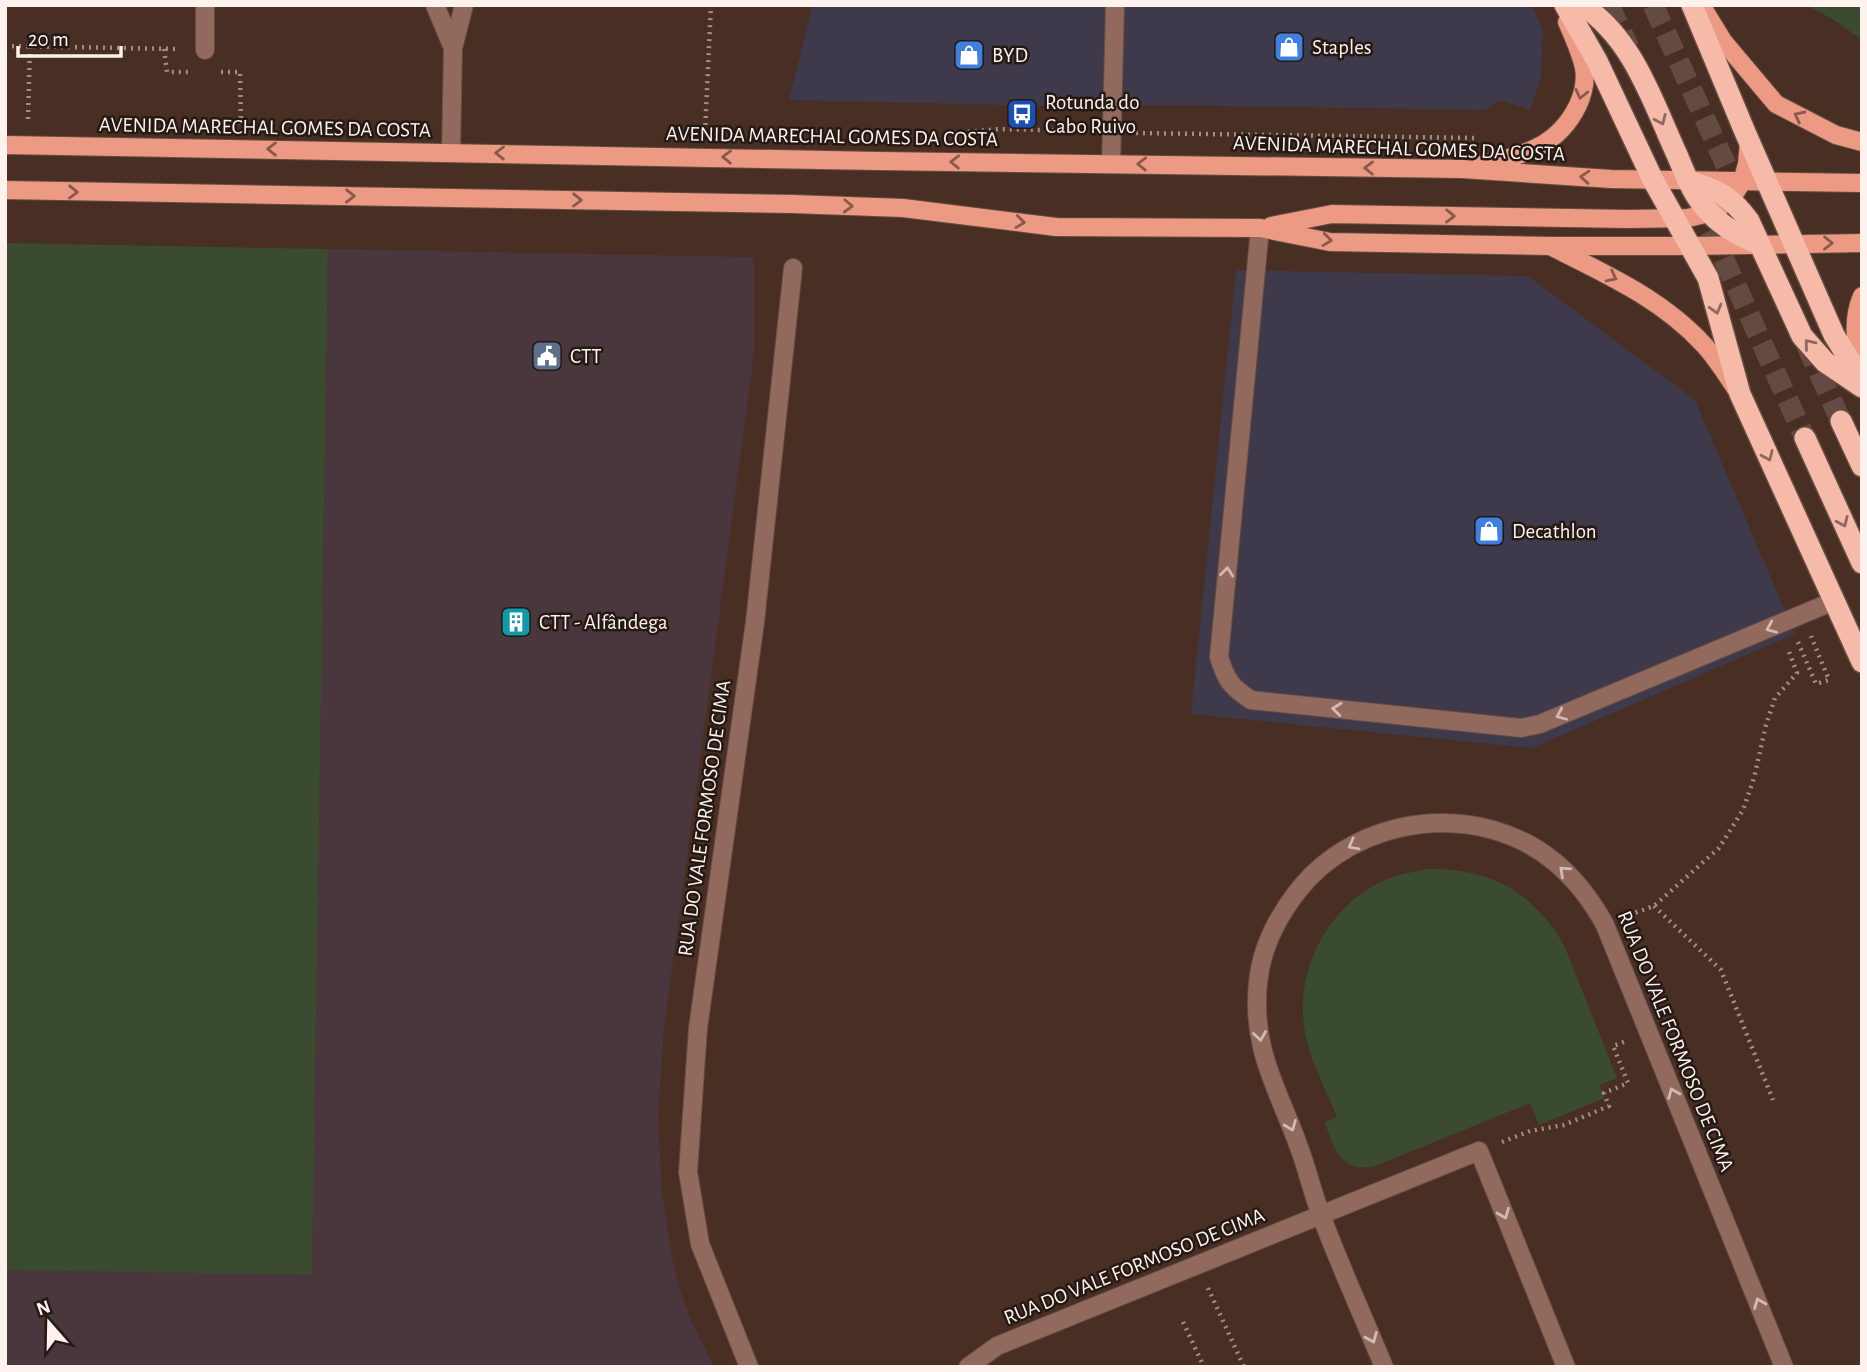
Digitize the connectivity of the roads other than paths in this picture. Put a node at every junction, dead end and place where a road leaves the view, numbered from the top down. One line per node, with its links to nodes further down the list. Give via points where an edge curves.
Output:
1 (205, 5): 10 (street)
2 (435, 5): 9 (street)
3 (464, 5): 9 (street)
4 (1115, 5): 15 (street)
5 (1563, 5): 16 (main road, one-way to 16, via 1584,68 1583,95 1571,120 1552,139 1517,156); 17 (highway, via 1597,61)
6 (1582, 5): 18 (highway, one-way to 18, via 1610,28 1633,60)
7 (1692, 5): 11 (highway)
8 (1702, 5): 12 (main road, one-way to 8, via 1836,135 1776,104 1723,41)
9 (453, 48): 14 (street)
10 (205, 50)
11 (1749, 141): 19 (highway); 22 (main road, via 1747,164)
12 (1862, 142)
13 (5, 145): 14 (main road, AVENIDA MARECHAL GOMES DA COSTA, one-way to 13)
14 (451, 152): 15 (main road, AVENIDA MARECHAL GOMES DA COSTA, one-way to 14)
15 (1111, 164): 16 (main road, AVENIDA MARECHAL GOMES DA COSTA, one-way to 15)
16 (1462, 169): 17 (main road, AVENIDA MARECHAL GOMES DA COSTA, one-way to 16)
17 (1653, 180): 18 (main road, AVENIDA MARECHAL GOMES DA COSTA); 24 (highway)
18 (1688, 181): 22 (highway); 23 (highway)
19 (1767, 182): 20 (main road); 22 (main road); 26 (highway)
20 (1862, 183)
21 (5, 190): 25 (main road, one-way to 25, via 793,204 903,208 1056,227)
22 (1736, 190): 23 (main road); 28 (highway)
23 (1709, 212): 24 (main road); 28 (highway, via 1740,236)
24 (1673, 219): 25 (main road, one-way to 24, via 1332,214); 30 (highway)
25 (1260, 228): 29 (main road, one-way to 29, via 1330,242); 41 (street, one-way to 25, via 1521,728 1251,700 1224,675 1219,657)
26 (1795, 243): 27 (main road, one-way to 27); 28 (main road); 34 (highway, via 1834,335)
27 (1862, 243)
28 (1759, 244): 30 (main road); 35 (highway, one-way to 28, via 1825,362 1802,336)
29 (1551, 246): 30 (main road); 36 (main road, one-way to 36, via 1630,286 1672,314 1706,346)
30 (1689, 246): 36 (highway, one-way to 36, via 1708,278)
31 (793, 268): 44 (street, RUA DO VALE FORMOSO DE CIMA, via 755,622 698,1028 688,1172 700,1244)
32 (1862, 296): 33 (main road, via 1855,331)
33 (1862, 367)
34 (1862, 380)
35 (1862, 387)
36 (1740, 394): 41 (highway, one-way to 41)
37 (1842, 421): 39 (highway)
38 (1805, 438): 40 (highway, one-way to 40)
39 (1862, 466)
40 (1862, 563)
41 (1834, 601): 42 (highway)
42 (1862, 662)
43 (1321, 1215): 45 (street, RUA DO VALE FORMOSO DE CIMA, via 997,1346); 46 (street, RUA DO VALE FORMOSO DE CIMA, one-way to 46); 47 (street, RUA DO VALE FORMOSO DE CIMA, one-way to 47, via 1479,1151); 48 (street, RUA DO VALE FORMOSO DE CIMA, one-way to 43, via 1605,925 1574,880 1531,846 1506,835 1480,827 1425,823 1371,836 1324,864 1304,883 1274,928 1258,981 1259,1036)
44 (749, 1367)
45 (968, 1367)
46 (1384, 1367)
47 (1566, 1367)
48 (1784, 1367)

